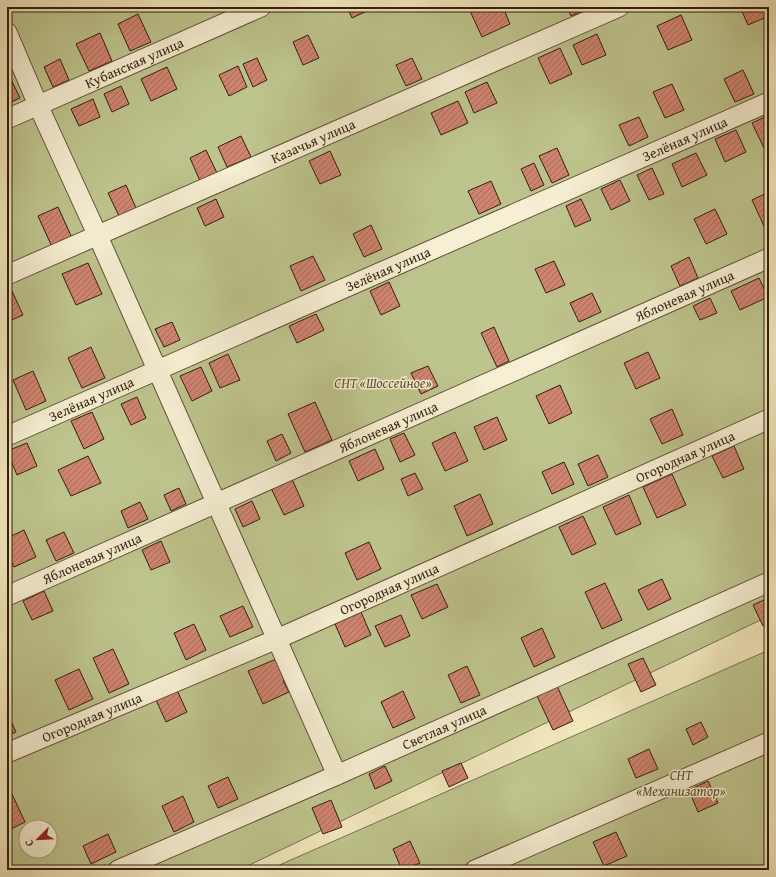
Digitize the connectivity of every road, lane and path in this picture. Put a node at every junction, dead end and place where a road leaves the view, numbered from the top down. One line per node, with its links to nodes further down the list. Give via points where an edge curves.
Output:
1 (261, 7): 5 (street, Кубанская улица)
2 (619, 7): 7 (street, Казачья улица)
3 (7, 32): 5 (street)
4 (769, 102): 10 (street, Зелёная улица)
5 (38, 105): 6 (street, Кубанская улица); 7 (street)
6 (7, 119)
7 (97, 234): 9 (street, Казачья улица); 10 (street)
8 (769, 258): 13 (street, Яблоневая улица)
9 (7, 274)
10 (157, 370): 12 (street, Зелёная улица); 13 (street)
11 (769, 419): 16 (street, Огородная улица)
12 (7, 436)
13 (216, 503): 15 (street, Яблоневая улица); 16 (street)
14 (769, 582): 19 (street, Светлая улица)
15 (7, 596)
16 (277, 639): 18 (street, Огородная улица); 19 (street)
17 (769, 742): 21 (street)
18 (7, 753)
19 (337, 774): 20 (street, Светлая улица)
20 (118, 870)
21 (475, 870)

